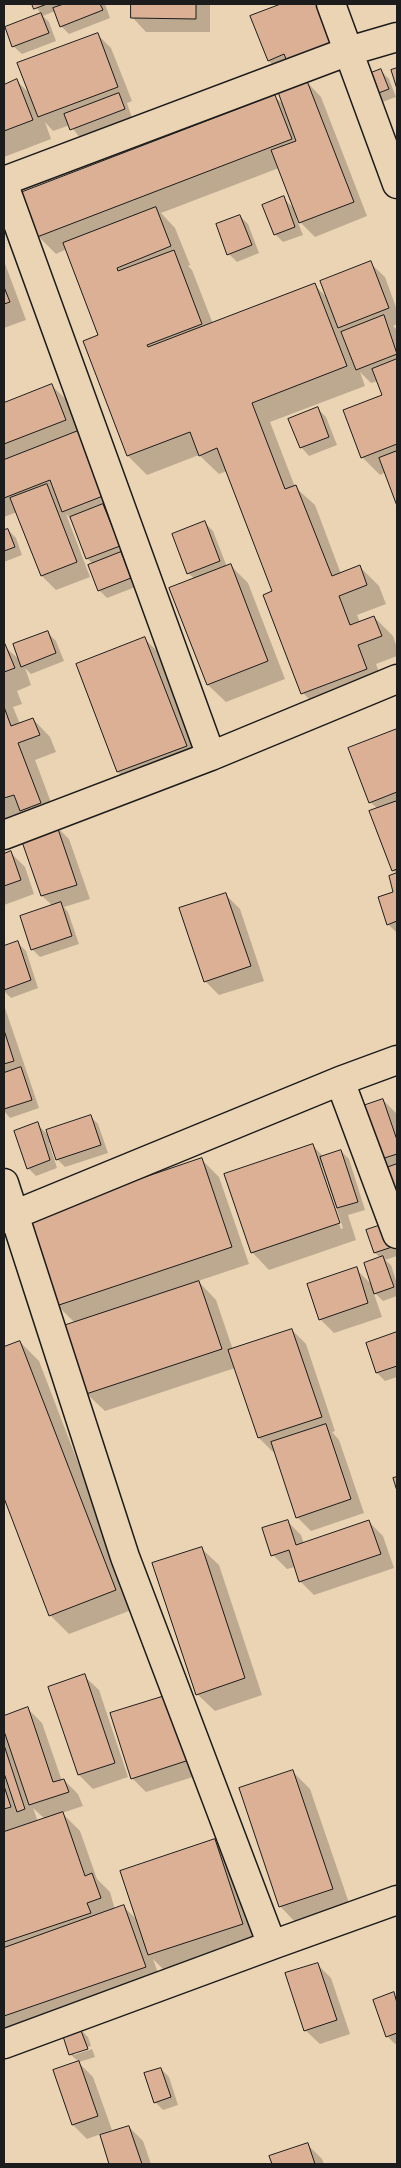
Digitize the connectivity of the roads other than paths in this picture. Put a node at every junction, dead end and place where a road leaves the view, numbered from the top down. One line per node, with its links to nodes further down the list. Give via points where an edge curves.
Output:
1 (332, 4): 3 (street)
2 (397, 37): 3 (street)
3 (349, 51): 4 (street); 5 (street)
4 (4, 183): 7 (street)
5 (397, 184)
6 (397, 679): 7 (street)
7 (211, 756): 8 (street)
8 (4, 835)
9 (397, 1060): 10 (street)
10 (340, 1081): 12 (street); 13 (street)
11 (4, 1183): 12 (street)
12 (9, 1217): 15 (street, via 125,1557)
13 (397, 1234)
14 (397, 1900): 15 (street)
15 (272, 1945): 16 (street)
16 (4, 2044)

